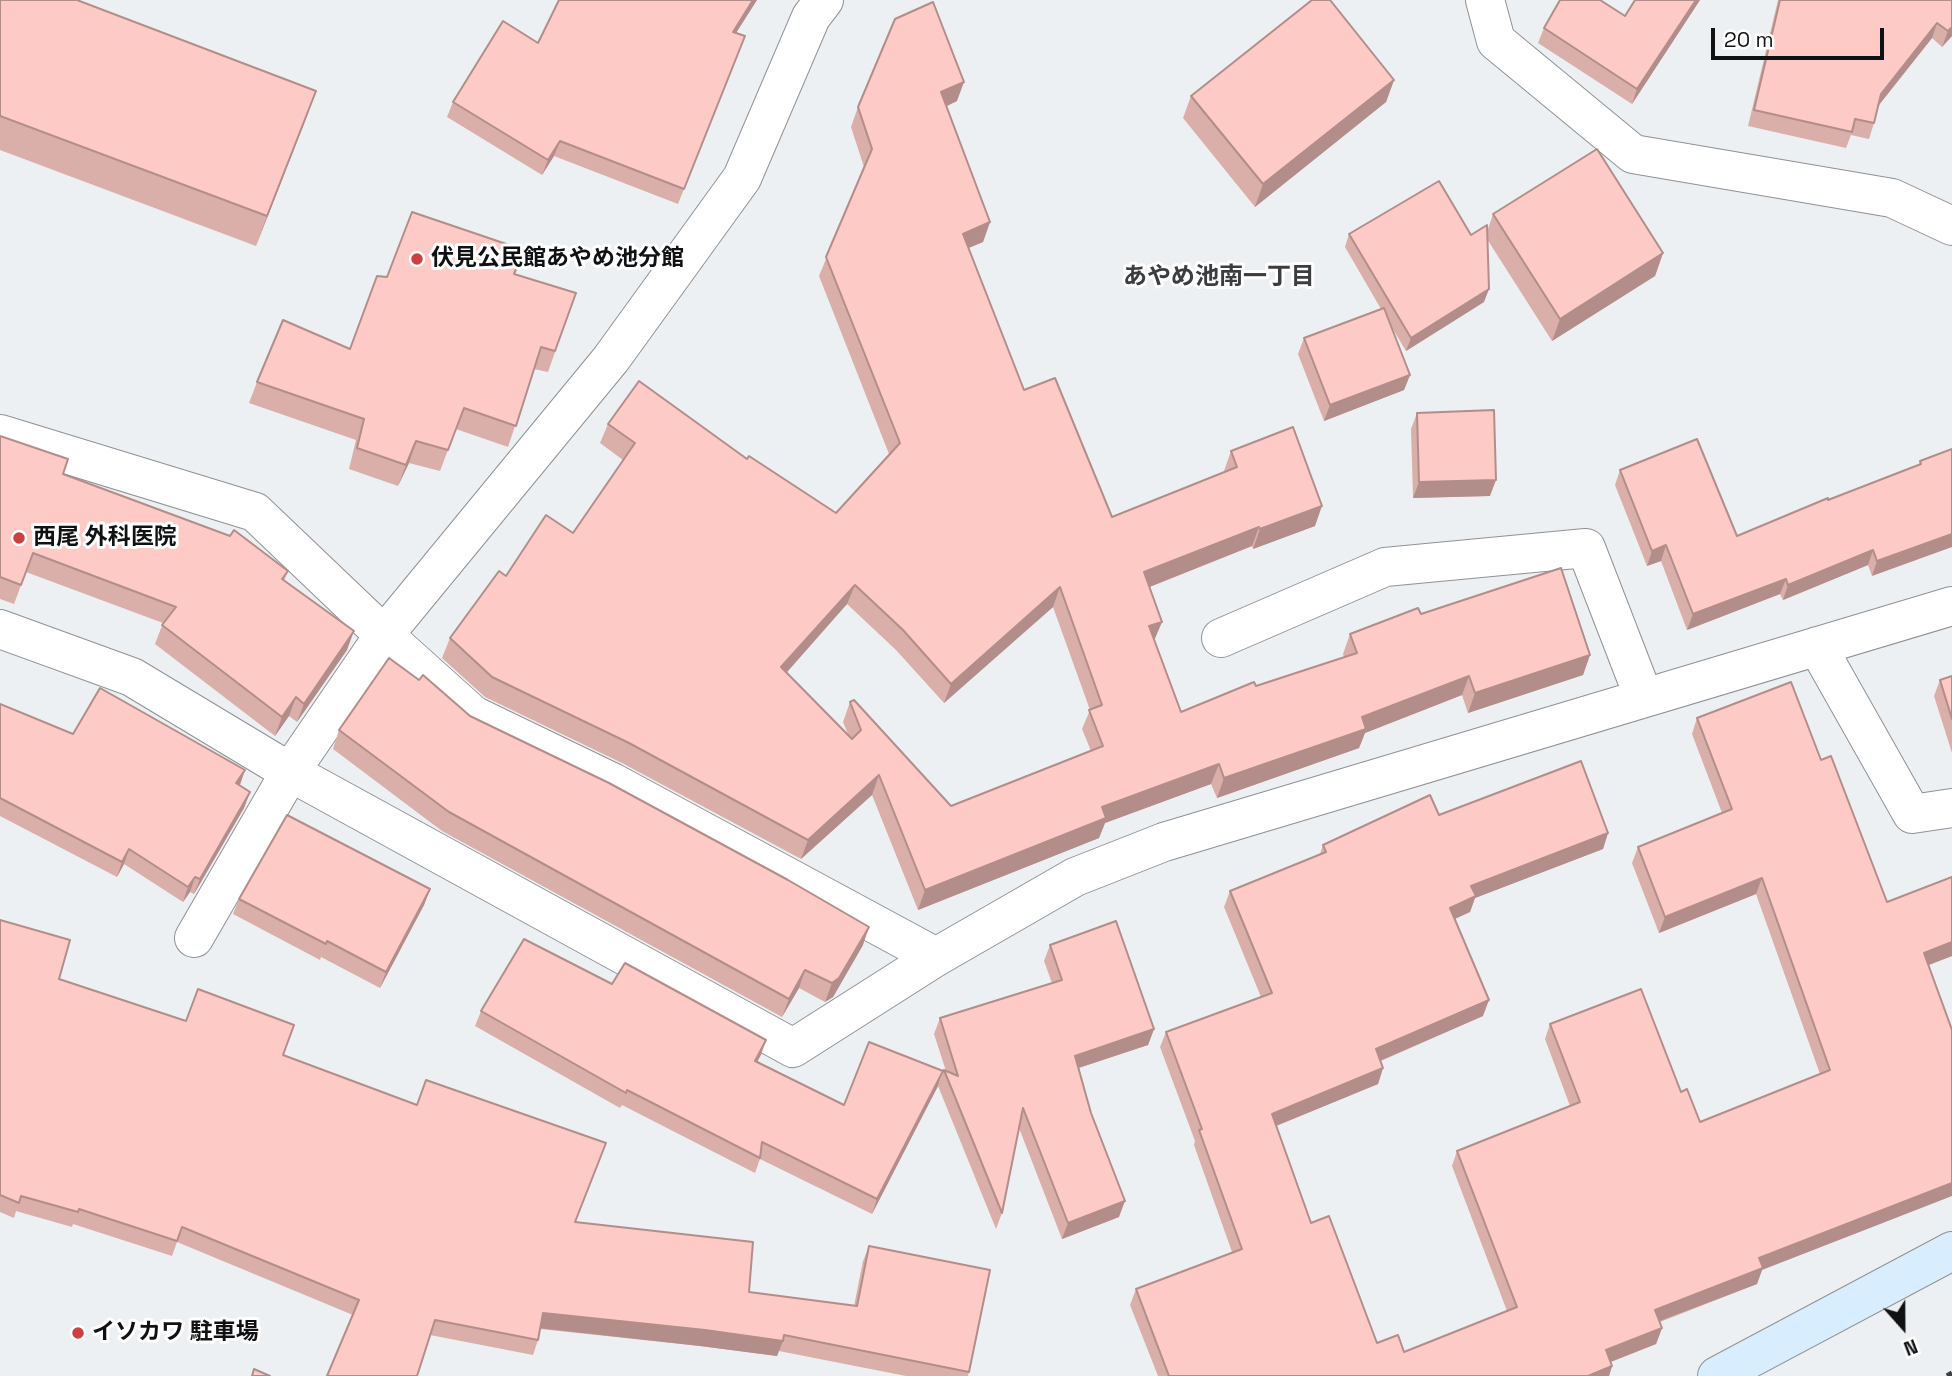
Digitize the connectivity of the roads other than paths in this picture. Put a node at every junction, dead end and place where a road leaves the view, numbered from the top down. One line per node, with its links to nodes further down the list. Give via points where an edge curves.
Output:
1 (824, 0): 7 (street, via 810,17 742,178 611,359)
2 (1485, 0): 3 (street, via 1496,41 1633,154 1892,198)
3 (1952, 226)
4 (0, 435): 7 (street, via 255,512)
5 (1952, 606): 9 (street)
6 (0, 629): 11 (street, via 132,677)
7 (384, 635): 11 (street); 14 (street, via 472,715 612,782)
8 (1221, 638): 10 (street, via 1385,567 1587,548)
9 (1817, 646): 10 (street); 12 (street, via 1912,814)
10 (1644, 698): 14 (street, via 1164,842 1075,877)
11 (290, 772): 13 (street); 14 (street, via 793,1048)
12 (1952, 808)
13 (194, 938)
14 (936, 957)
15 (1952, 1251): 16 (street)
16 (1717, 1376)

